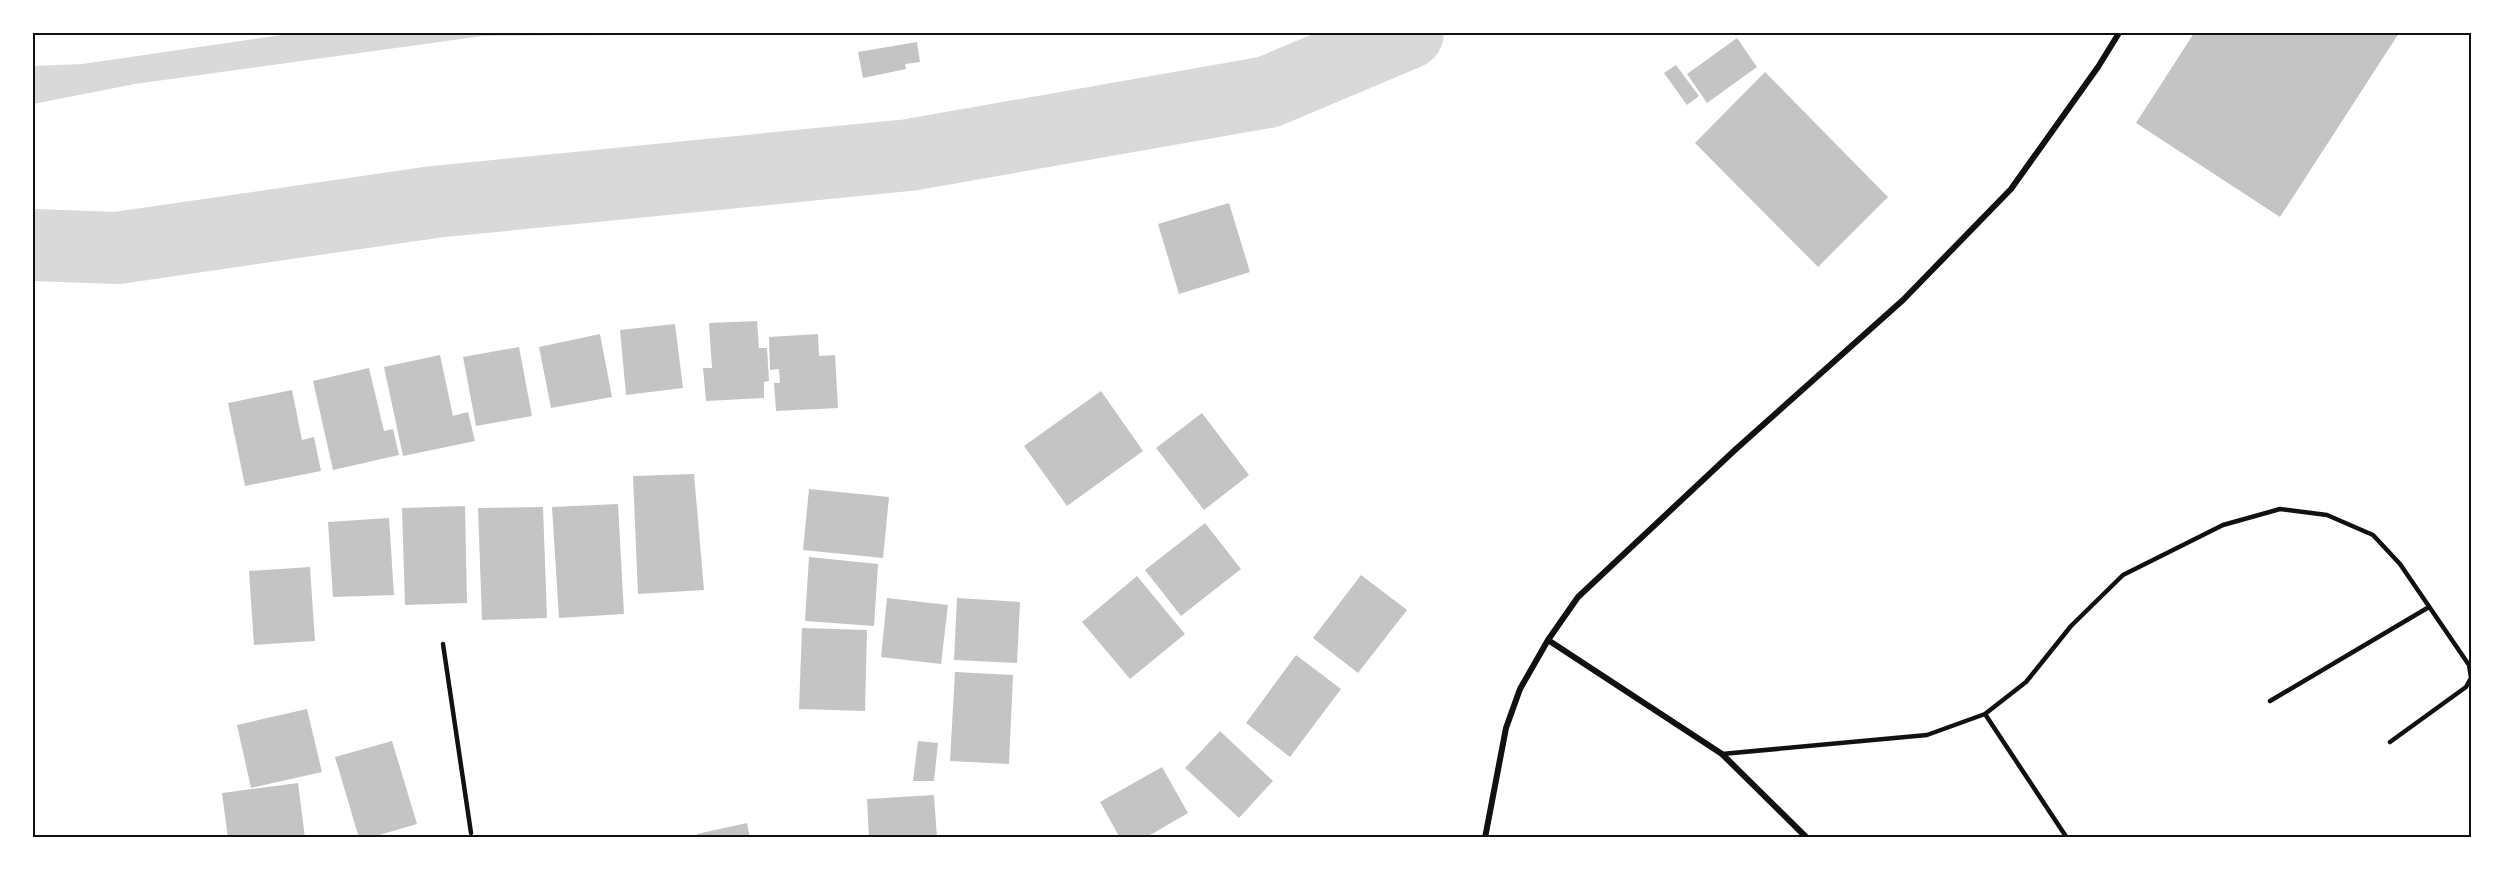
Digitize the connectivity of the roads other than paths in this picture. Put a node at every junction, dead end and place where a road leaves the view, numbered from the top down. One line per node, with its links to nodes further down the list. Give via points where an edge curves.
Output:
1 (2119, 33): 3 (street, via 2011,189 1903,300 1578,597)
2 (2429, 607): 5 (lane); 6 (lane, via 2400,564 2373,536 2327,515 2280,509 2223,525 2123,575 2071,626 2026,682); 7 (lane, via 2469,665 2471,678 2466,687)
3 (1548, 640): 8 (street); 10 (street, via 1520,689 1506,728)
4 (443, 644): 9 (lane)
5 (2270, 701)
6 (1985, 714): 8 (lane, via 1927,735); 12 (lane)
7 (2390, 742)
8 (1722, 754): 11 (street)
9 (471, 833)
10 (1485, 838)
11 (1807, 838)
12 (2067, 838)

